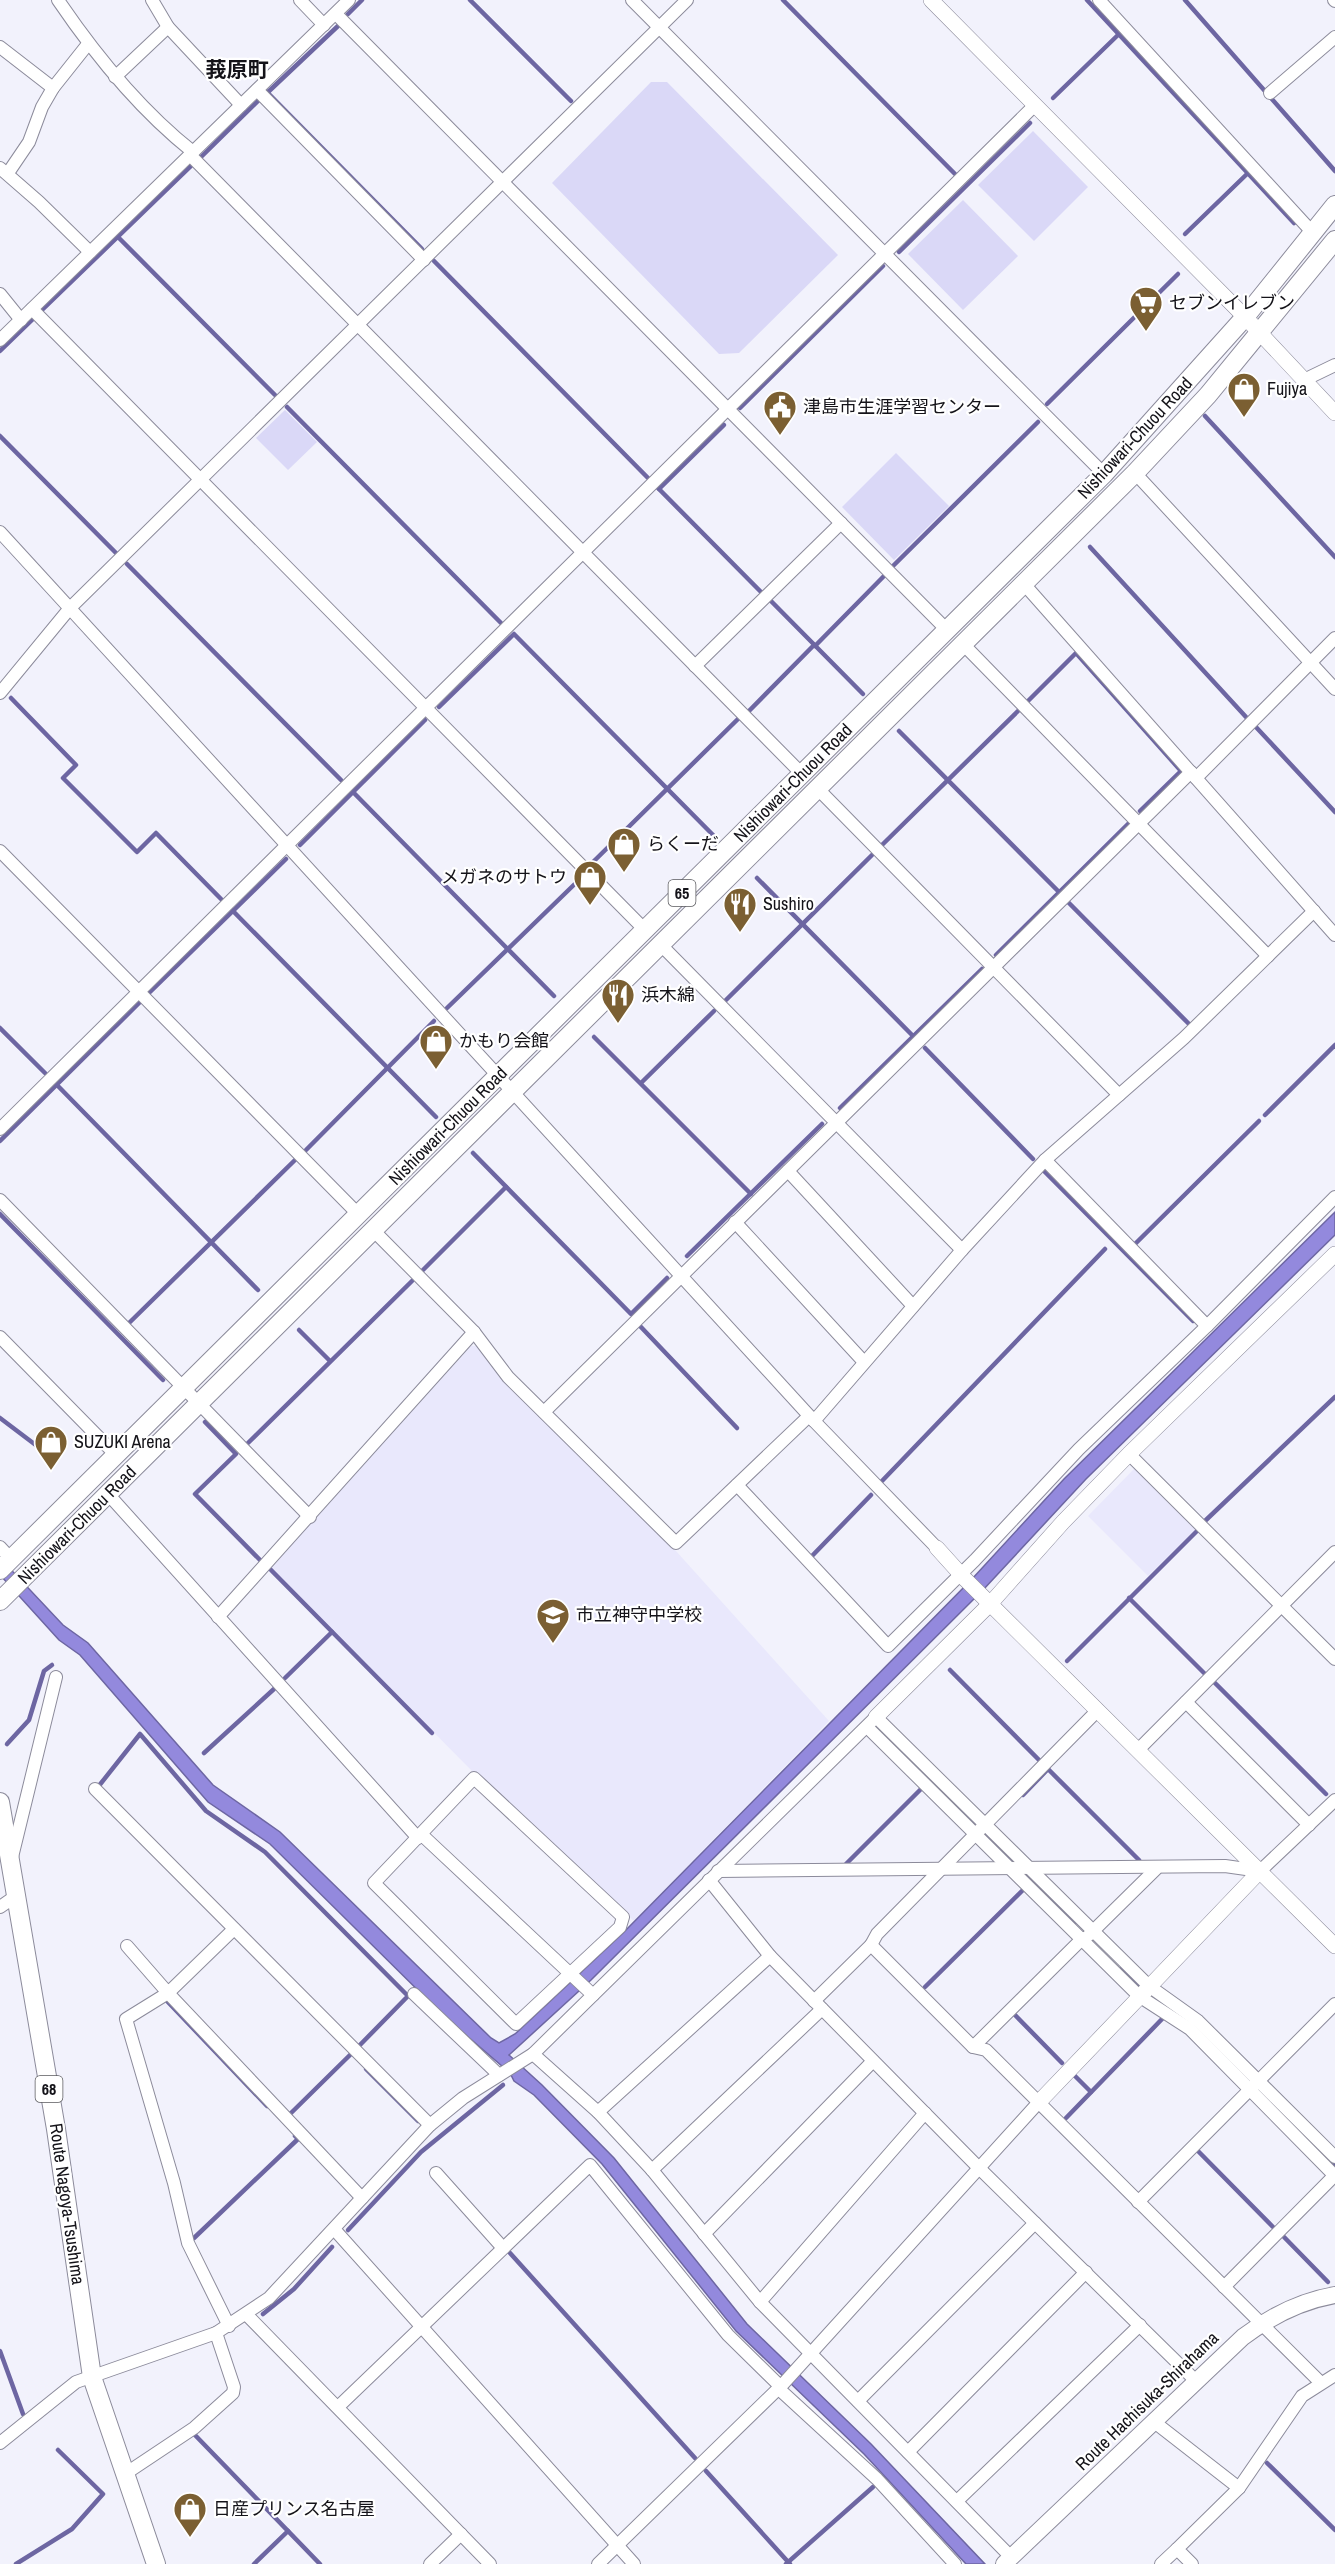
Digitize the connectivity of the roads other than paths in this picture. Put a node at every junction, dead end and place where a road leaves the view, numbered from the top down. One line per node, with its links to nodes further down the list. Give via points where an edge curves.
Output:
1 (58, 0): 14 (street)
2 (152, 0): 11 (street)
3 (300, 0): 10 (street)
4 (349, 0): 9 (street)
5 (632, 0): 12 (street)
6 (687, 0): 12 (street)
7 (932, 0): 21 (street)
8 (1100, 0): 26 (street)
9 (336, 14): 10 (street); 24 (street)
10 (324, 25): 18 (street)
11 (168, 27): 16 (street); 20 (street)
12 (659, 27): 24 (street); 29 (street)
13 (1335, 37): 19 (street)
14 (88, 44): 16 (street); 17 (street)
15 (0, 47): 17 (street)
16 (115, 77): 22 (street)
17 (53, 88): 23 (street, via 29,142)
18 (257, 90): 20 (street); 30 (street)
19 (1270, 93)
20 (241, 105): 22 (street)
21 (1035, 105): 29 (street); 33 (street)
22 (191, 154): 28 (street); 35 (street)
23 (4, 171): 28 (street)
24 (503, 182): 30 (street); 40 (street)
25 (1335, 205): 26 (main road, Nishiowari-Chuou Road / 65)
26 (1313, 233): 33 (main road, Nishiowari-Chuou Road / 65)
27 (1332, 249): 36 (main road, Nishiowari-Chuou Road / 65)
28 (90, 252): 32 (street)
29 (883, 255): 40 (street); 43 (street)
30 (424, 260): 35 (street)
31 (0, 294): 34 (street)
32 (32, 309): 34 (street); 44 (street)
33 (1245, 317): 36 (street); 43 (main road, Nishiowari-Chuou Road / 65)
34 (21, 320): 37 (street)
35 (358, 325): 44 (street); 47 (street)
36 (1261, 333): 39 (street); 42 (main road, Nishiowari-Chuou Road / 65)
37 (0, 340)
38 (1335, 365): 39 (street)
39 (1304, 380): 41 (street)
40 (728, 409): 45 (street); 47 (street)
41 (1335, 413)
42 (1135, 473): 48 (main road, Nishiowari-Chuou Road / 65); 53 (street)
43 (1104, 474): 50 (main road, Nishiowari-Chuou Road / 65)
44 (201, 480): 49 (street); 57 (street)
45 (841, 523): 50 (street); 54 (street)
46 (0, 532): 49 (street)
47 (583, 552): 54 (street); 57 (street)
48 (1024, 584): 52 (main road, Nishiowari-Chuou Road / 65); 59 (street)
49 (70, 608): 56 (street); 62 (street)
50 (947, 630): 58 (main road, Nishiowari-Chuou Road / 65)
51 (1335, 638): 53 (street)
52 (963, 644): 60 (main road, Nishiowari-Chuou Road / 65); 61 (street)
53 (1311, 663): 55 (street); 59 (street)
54 (695, 666): 58 (street)
55 (1335, 689)
56 (0, 693)
57 (426, 708): 62 (street); 65 (street)
58 (802, 774): 65 (main road, Nishiowari-Chuou Road / 65)
59 (1193, 775): 61 (street); 64 (street)
60 (818, 789): 67 (main road, Nishiowari-Chuou Road / 65); 69 (street)
61 (1138, 823): 68 (street); 69 (street)
62 (286, 845): 70 (street); 71 (street)
63 (0, 851): 70 (street)
64 (1314, 911): 66 (street); 68 (street)
65 (645, 930): 71 (main road, Nishiowari-Chuou Road / 65)
66 (1335, 935)
67 (661, 945): 72 (main road, Nishiowari-Chuou Road / 65); 74 (street)
68 (1268, 956): 73 (street)
69 (994, 968): 73 (street); 74 (street)
70 (138, 991): 75 (street); 80 (street)
71 (498, 1076): 72 (street); 80 (main road, Nishiowari-Chuou Road / 65)
72 (512, 1093): 82 (main road, Nishiowari-Chuou Road / 65); 85 (street)
73 (1119, 1095): 76 (street)
74 (837, 1123): 77 (street); 83 (street)
75 (0, 1129)
76 (1045, 1160): 83 (street); 87 (street)
77 (788, 1171): 81 (street); 86 (street)
78 (1335, 1197): 87 (street)
79 (0, 1200): 91 (street)
80 (359, 1215): 91 (main road, Nishiowari-Chuou Road / 65)
81 (735, 1222): 85 (street); 90 (street)
82 (373, 1230): 88 (street); 92 (main road, Nishiowari-Chuou Road / 65)
83 (962, 1250): 86 (street)
84 (1334, 1257): 95 (street)
85 (680, 1276): 93 (street); 94 (street)
86 (913, 1306): 90 (street)
87 (1207, 1326): 103 (street, via 1079,1449)
88 (474, 1332): 93 (street, via 508,1377); 99 (street)
89 (0, 1337): 96 (street)
90 (864, 1362): 94 (street)
91 (186, 1387): 92 (street); 96 (main road, Nishiowari-Chuou Road / 65)
92 (200, 1402): 98 (main road, Nishiowari-Chuou Road / 65); 99 (street)
93 (544, 1412): 97 (street, via 676,1543)
94 (811, 1419): 97 (street); 100 (street)
95 (1129, 1454): 105 (street); 106 (street)
96 (116, 1455): 102 (main road, Nishiowari-Chuou Road / 65)
97 (737, 1485): 103 (street, via 888,1646)
98 (108, 1494): 104 (main road, Nishiowari-Chuou Road / 65); 107 (street)
99 (310, 1517): 107 (street)
100 (937, 1548): 103 (street)
101 (1335, 1552): 106 (street)
102 (5, 1559)
103 (964, 1576): 105 (street)
104 (11, 1590)
105 (987, 1601): 111 (street); 112 (street)
106 (1281, 1605): 108 (street); 110 (street)
107 (219, 1617): 120 (street)
108 (1335, 1659)
109 (56, 1677): 121 (street)
110 (1186, 1702): 113 (street); 118 (street)
111 (1098, 1710): 113 (street); 117 (street)
112 (871, 1722): 117 (street); 119 (street); 126 (street)
113 (1138, 1750): 127 (street)
114 (95, 1789): 131 (street)
115 (1335, 1800): 118 (street)
116 (0, 1802): 121 (main road, Route Nagoya-Tsushima / 68)
117 (985, 1824): 119 (street); 123 (street)
118 (1309, 1825): 127 (street)
119 (976, 1834): 122 (street); 125 (street)
120 (420, 1837): 137 (street); 137 (street, via 374,1883 516,2024); 137 (street, via 474,1779 623,1917 620,1927)
121 (11, 1862): 129 (main road, Route Nagoya-Tsushima / 68)
122 (1011, 1869): 123 (street); 125 (street); 132 (street)
123 (1029, 1869): 124 (street); 132 (street)
124 (1156, 1869): 127 (street, via 1225,1866); 132 (street)
125 (941, 1870): 126 (street); 133 (street, via 877,1934)
126 (718, 1871): 128 (street)
127 (1260, 1871): 135 (street); 138 (street)
128 (709, 1880): 136 (street); 139 (street)
129 (16, 1896): 130 (street); 176 (main road, Route Nagoya-Tsushima / 68, via 56,2129)
130 (0, 1907)
131 (234, 1929): 140 (street); 152 (street)
132 (1088, 1936): 138 (street); 144 (street)
133 (871, 1945): 143 (street); 144 (street)
134 (128, 1946): 140 (street)
135 (1335, 1946)
136 (770, 1956): 143 (street); 150 (street)
137 (573, 1974): 139 (street)
138 (1144, 1991): 148 (street); 149 (street)
139 (591, 1992): 145 (street)
140 (168, 1993): 158 (street); 171 (street, via 126,2019 188,2243)
141 (414, 1994): 147 (street)
142 (1335, 2004): 148 (street)
143 (818, 2005): 146 (street); 155 (street)
144 (974, 2047): 149 (street, via 986,2050)
145 (533, 2054): 147 (street); 150 (street)
146 (873, 2061): 151 (street); 162 (street)
147 (502, 2074): 152 (street)
148 (1254, 2086): 153 (street); 157 (street); 159 (street)
149 (1039, 2102): 154 (street); 159 (street)
150 (598, 2112): 155 (street)
151 (925, 2113): 154 (street); 167 (street)
152 (430, 2125): 158 (street)
153 (1335, 2157)
154 (978, 2167): 160 (street); 174 (street)
155 (652, 2170): 162 (street)
156 (436, 2173): 163 (street)
157 (1335, 2176): 165 (street)
158 (362, 2198): 161 (street)
159 (1138, 2202): 165 (street)
160 (1035, 2223): 164 (street); 180 (street)
161 (334, 2229): 168 (street, via 269,2298); 172 (street)
162 (704, 2234): 167 (street)
163 (503, 2248): 172 (street); 179 (street, via 590,2165 728,2335)
164 (1086, 2272): 170 (street); 184 (street)
165 (1224, 2287): 169 (street)
166 (1335, 2295): 169 (main road, Route Hachisuka-Shirahama, via 1299,2304)
167 (760, 2302): 174 (street)
168 (247, 2315): 171 (street); 181 (street, via 334,2406)
169 (1261, 2324): 177 (main road, Route Hachisuka-Shirahama); 178 (street)
170 (1140, 2325): 177 (street); 187 (street)
171 (229, 2326): 173 (street)
172 (422, 2327): 181 (street); 189 (street)
173 (216, 2333): 176 (street); 185 (street, via 233,2392 194,2428)
174 (811, 2355): 179 (street); 180 (street)
175 (1335, 2375): 178 (street)
176 (92, 2377): 183 (street, via 76,2382); 185 (main road, Route Nagoya-Tsushima / 68)
177 (1195, 2380): 182 (main road, Route Hachisuka-Shirahama)
178 (1320, 2382): 186 (street, via 1302,2396)
179 (781, 2387): 189 (street); 197 (street, via 877,2480)
180 (858, 2401): 184 (street)
181 (339, 2406): 188 (street)
182 (1153, 2421): 186 (street); 191 (main road, Route Hachisuka-Shirahama)
183 (0, 2443)
184 (908, 2452): 187 (street)
185 (125, 2474): 192 (main road, Route Nagoya-Tsushima / 68)
186 (1239, 2488): 190 (street)
187 (957, 2501): 191 (street)
188 (462, 2534): 193 (street); 194 (street)
189 (618, 2545): 195 (street); 196 (street)
190 (1177, 2549): 198 (street); 199 (street)
191 (1008, 2561)
192 (156, 2564)
193 (430, 2564)
194 (490, 2564)
195 (598, 2564)
196 (634, 2564)
197 (955, 2564)
198 (1161, 2564)
199 (1192, 2564)

